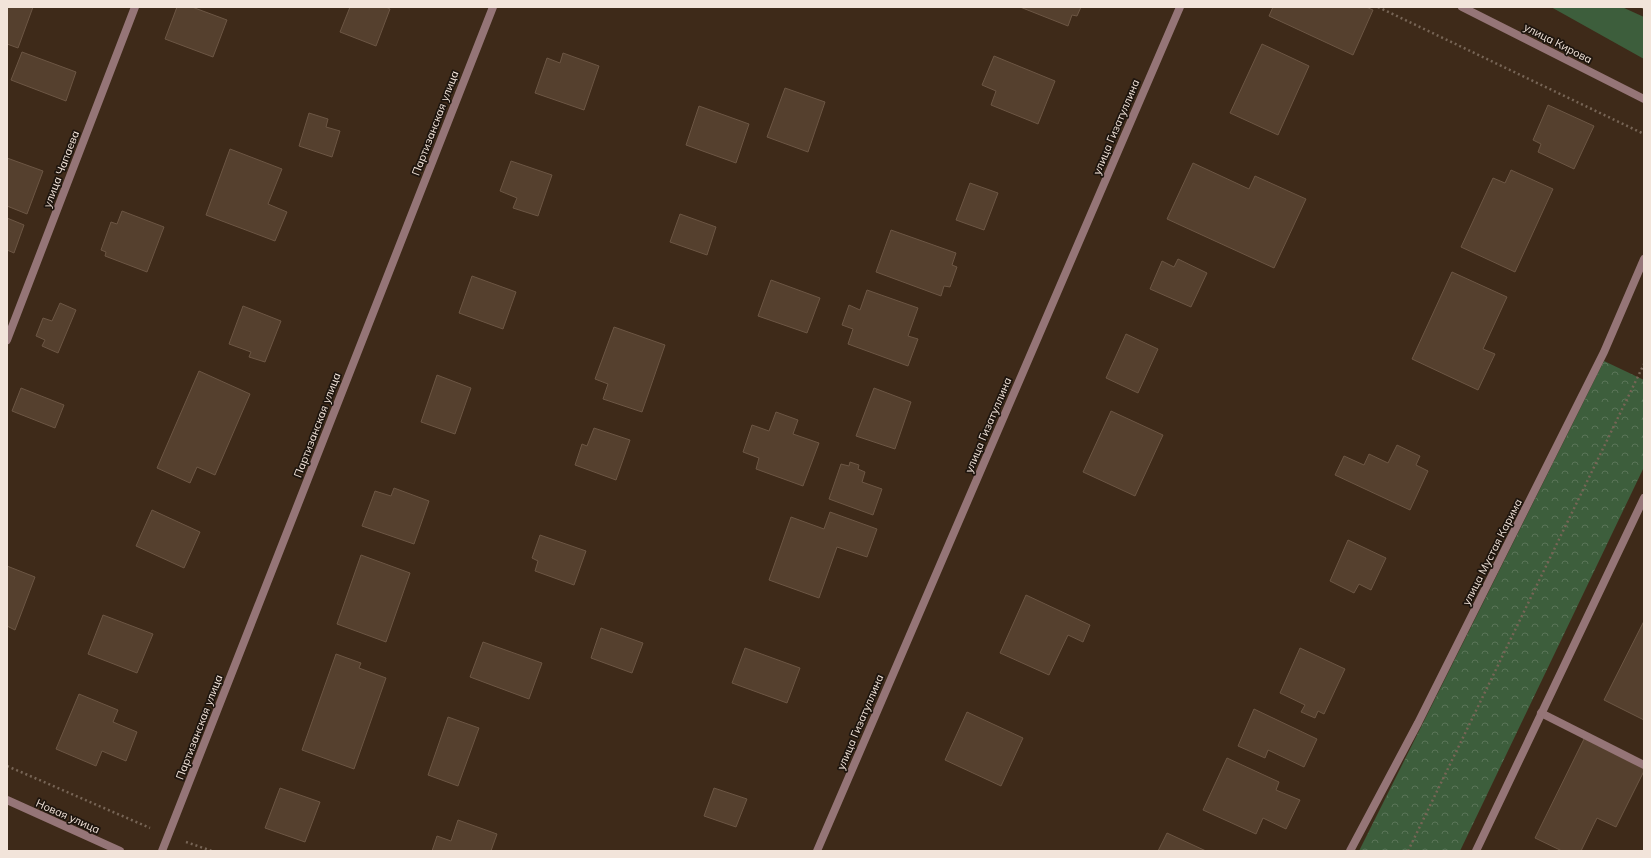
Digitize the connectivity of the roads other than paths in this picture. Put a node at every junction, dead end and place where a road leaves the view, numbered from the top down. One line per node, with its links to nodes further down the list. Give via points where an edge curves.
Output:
1 (135, 7): 7 (street, улица Чапаева)
2 (493, 7): 13 (street, Партизанская улица)
3 (1180, 7): 14 (street, улица Гизатуллина)
4 (1462, 7): 5 (street, улица Кирова)
5 (1644, 98)
6 (1644, 259): 15 (street, улица Мустая Карима, via 1604,352 1418,723)
7 (7, 340)
8 (1644, 498): 9 (street)
9 (1541, 713): 10 (street); 16 (street)
10 (1644, 765)
11 (7, 800): 12 (street, Новая улица)
12 (120, 851)
13 (162, 851)
14 (817, 851)
15 (1350, 851)
16 (1476, 851)

